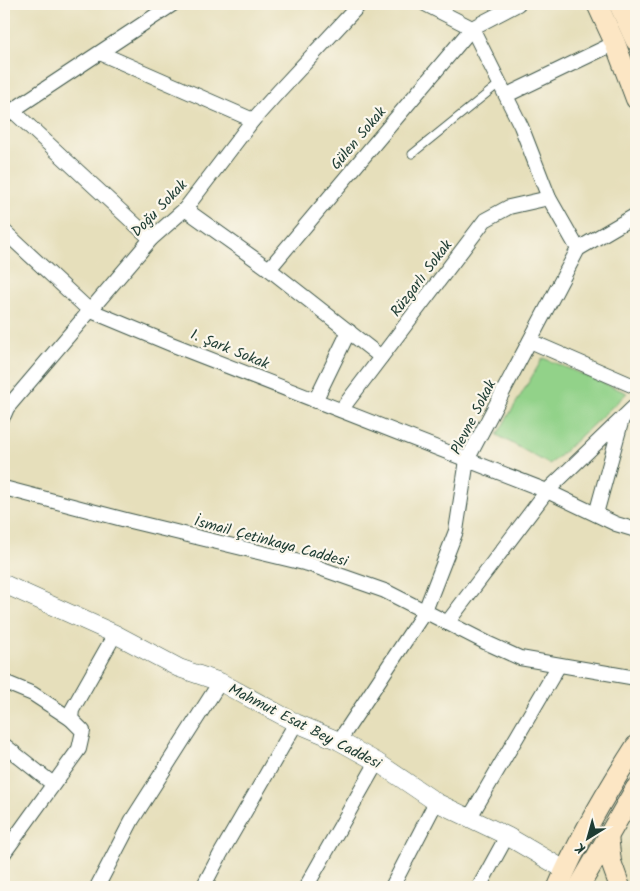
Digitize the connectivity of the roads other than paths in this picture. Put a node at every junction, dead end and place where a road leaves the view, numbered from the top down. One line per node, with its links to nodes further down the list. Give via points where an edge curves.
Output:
1 (173, 4): 10 (street)
2 (360, 4): 14 (street, Doğu Sokak)
3 (425, 4): 7 (street)
4 (518, 4): 7 (street)
5 (597, 4): 9 (main road)
6 (619, 4): 8 (main road)
7 (472, 28): 11 (street); 22 (street, Gülen Sokak)
8 (636, 42)
9 (615, 43): 11 (street); 12 (main road)
10 (100, 53): 13 (street); 14 (street)
11 (503, 89): 15 (lane); 16 (street, via 522,126)
12 (636, 99)
13 (8, 114): 20 (street)
14 (254, 120): 17 (street, Doğu Sokak)
15 (412, 154)
16 (549, 198): 21 (street); 26 (street, Rüzgarlı Sokak, via 509,207 485,220)
17 (185, 209): 20 (street, Doğu Sokak); 22 (street)
18 (636, 216): 21 (street)
19 (4, 231): 23 (street, 1. Şark Sokak)
20 (151, 239): 23 (street, Doğu Sokak)
21 (578, 248): 25 (street, Plevne Sokak)
22 (269, 269): 24 (street)
23 (90, 310): 29 (street, Doğu Sokak); 30 (street, 1. Şark Sokak)
24 (349, 331): 26 (street); 30 (street)
25 (530, 340): 27 (street); 35 (street, Plevne Sokak)
26 (381, 358): 32 (street, Rüzgarlı Sokak)
27 (636, 387)
28 (4, 390): 29 (street)
29 (17, 396): 33 (street, Doğu Sokak)
30 (315, 401): 32 (street, 1. Şark Sokak)
31 (636, 405): 34 (street)
32 (341, 410): 35 (street, 1. Şark Sokak)
33 (4, 415)
34 (622, 418): 37 (street); 38 (street)
35 (467, 460): 37 (street, 1. Şark Sokak); 41 (street, Plevne Sokak, via 456,531)
36 (4, 488): 41 (street, İsmail Çetinkaya Caddesi, via 308,564 385,591)
37 (547, 492): 38 (street, 1. Şark Sokak); 42 (street)
38 (596, 514): 39 (street, 1. Şark Sokak)
39 (636, 530)
40 (4, 584): 43 (street, Mahmut Esat Bey Caddesi)
41 (425, 611): 42 (street, İsmail Çetinkaya Caddesi); 50 (street, Plevne Sokak)
42 (447, 623): 44 (street, İsmail Çetinkaya Caddesi, via 520,658)
43 (115, 634): 47 (street, Mahmut Esat Bey Caddesi, via 179,668); 48 (street, via 72,710)
44 (559, 665): 45 (street, İsmail Çetinkaya Caddesi); 57 (street)
45 (636, 678)
46 (4, 682): 48 (street, via 33,694)
47 (220, 682): 49 (street, Mahmut Esat Bey Caddesi); 63 (street, via 132,820)
48 (71, 719): 54 (street, via 83,731 79,750)
49 (296, 724): 50 (street, Mahmut Esat Bey Caddesi); 64 (street)
50 (339, 741): 53 (street, Mahmut Esat Bey Caddesi)
51 (4, 745): 54 (street)
52 (636, 746): 61 (main road, via 614,779)
53 (377, 762): 56 (street, Mahmut Esat Bey Caddesi); 65 (street)
54 (53, 784): 60 (street)
55 (636, 788): 59 (main road)
56 (436, 802): 57 (street, Mahmut Esat Bey Caddesi); 66 (street)
57 (470, 817): 58 (street, Mahmut Esat Bey Caddesi)
58 (507, 836): 61 (street, Mahmut Esat Bey Caddesi); 67 (street)
59 (608, 836): 62 (main road); 68 (main road, via 611,862)
60 (4, 853)
61 (561, 879): 62 (main road, Mahmut Esat Bey Caddesi)
62 (586, 885)
63 (97, 887)
64 (203, 887)
65 (306, 887)
66 (392, 887)
67 (479, 887)
68 (620, 887)

